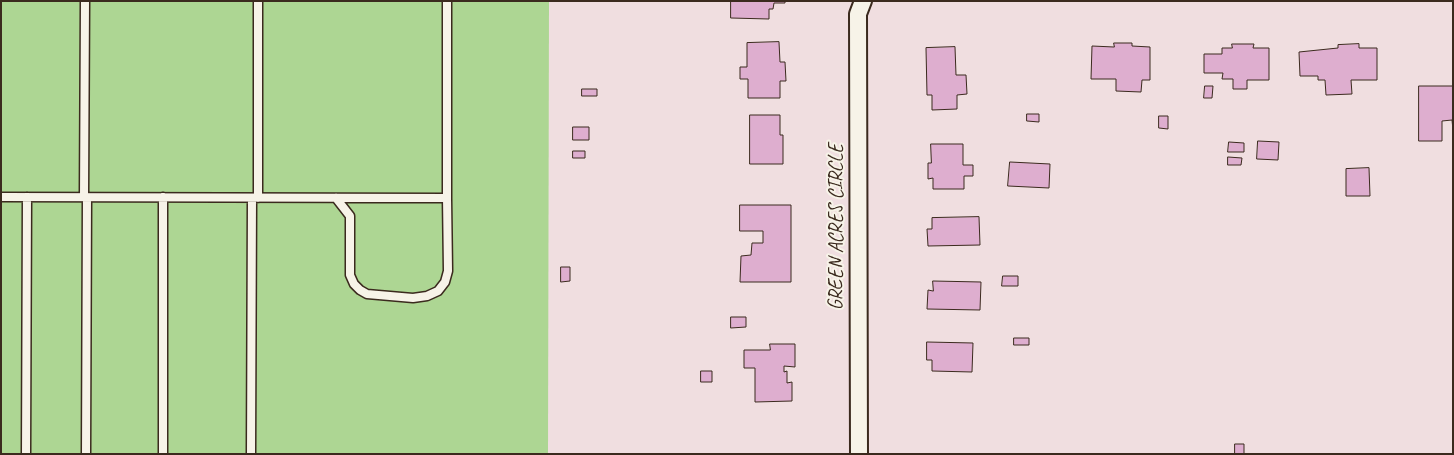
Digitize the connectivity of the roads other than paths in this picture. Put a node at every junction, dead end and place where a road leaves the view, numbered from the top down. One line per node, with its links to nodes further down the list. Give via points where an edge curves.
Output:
1 (85, 1): 7 (lane)
2 (258, 1): 9 (lane)
3 (447, 1): 11 (lane)
4 (863, 1): 16 (street, GREEN ACRES CIRCLE, via 858,14)
5 (1, 197): 6 (lane)
6 (27, 197): 7 (lane); 12 (lane)
7 (85, 197): 8 (lane); 13 (lane)
8 (164, 197): 9 (lane); 14 (lane)
9 (255, 198): 10 (lane); 15 (lane)
10 (336, 198): 11 (lane); 11 (lane, via 350,216 350,275 354,284 367,294 413,298 433,294 445,282 448,271)
11 (447, 198)
12 (26, 454)
13 (86, 454)
14 (163, 454)
15 (251, 454)
16 (859, 454)

